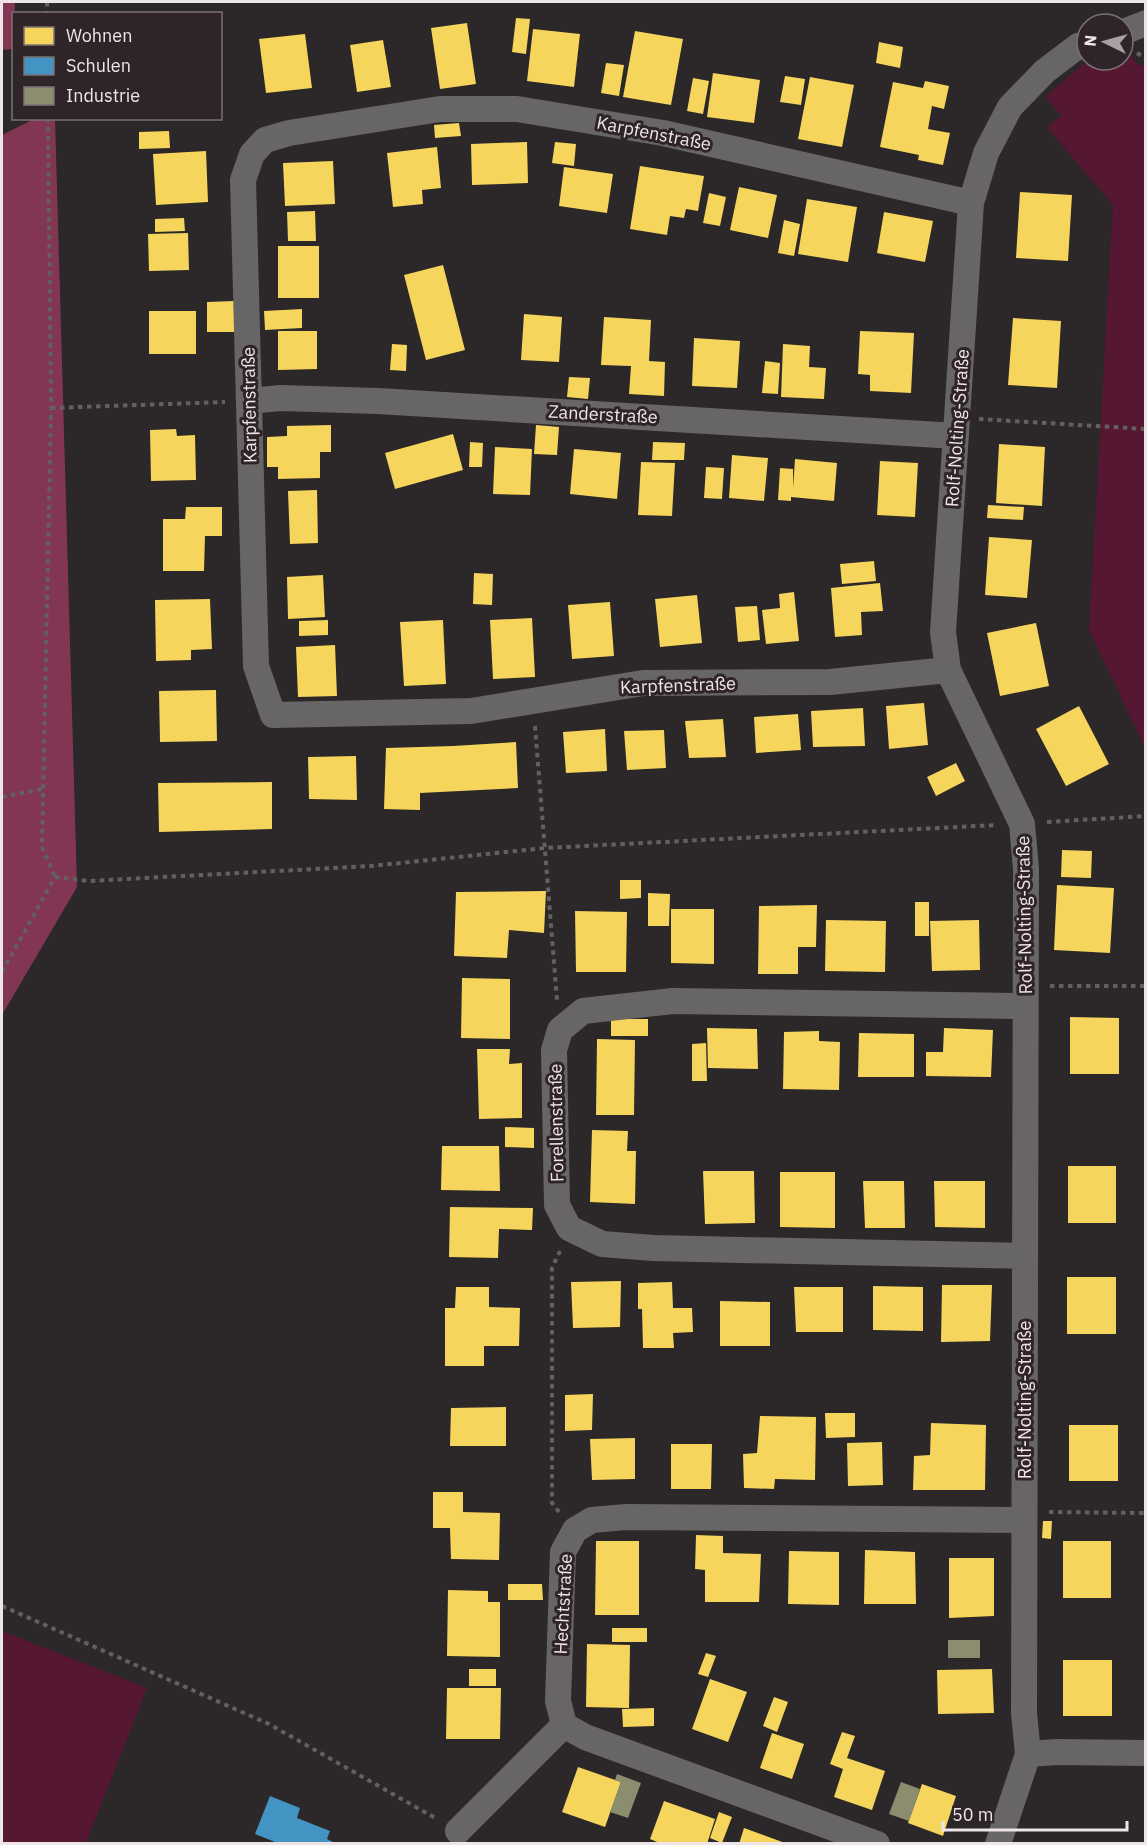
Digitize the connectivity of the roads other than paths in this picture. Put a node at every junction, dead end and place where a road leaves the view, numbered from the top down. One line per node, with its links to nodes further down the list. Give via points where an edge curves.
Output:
1 (1075, 48): 2 (street, Rolf-Nolting-Straße, via 1045,70 1010,107 986,153)
2 (971, 204): 3 (street, Karpfenstraße, via 663,133 517,109 440,109 289,132 265,140 252,154 243,180); 4 (street, Rolf-Nolting-Straße)
3 (249, 401): 4 (street, Zanderstraße, via 378,401); 5 (street, Karpfenstraße, via 256,666 273,715 471,711 643,683 830,682)
4 (957, 427): 5 (street, Rolf-Nolting-Straße, via 943,632)
5 (948, 670): 6 (street, Rolf-Nolting-Straße, via 1022,824)
6 (1026, 996): 7 (street, Rolf-Nolting-Straße); 7 (street, Forellenstraße, via 673,1001 584,1011 560,1030 554,1050 557,1205 569,1228 602,1244)
7 (1025, 1256): 8 (street, Rolf-Nolting-Straße)
8 (1024, 1516): 9 (street, Hechtstraße, via 592,1520 575,1530 563,1552 558,1701); 11 (street, Rolf-Nolting-Straße, via 1023,1713)
9 (564, 1725): 12 (street); 13 (street, via 585,1737)
10 (1146, 1753): 11 (street)
11 (1028, 1754): 14 (street, Rolf-Nolting-Straße)
12 (458, 1830)
13 (877, 1844)
14 (998, 1844)

